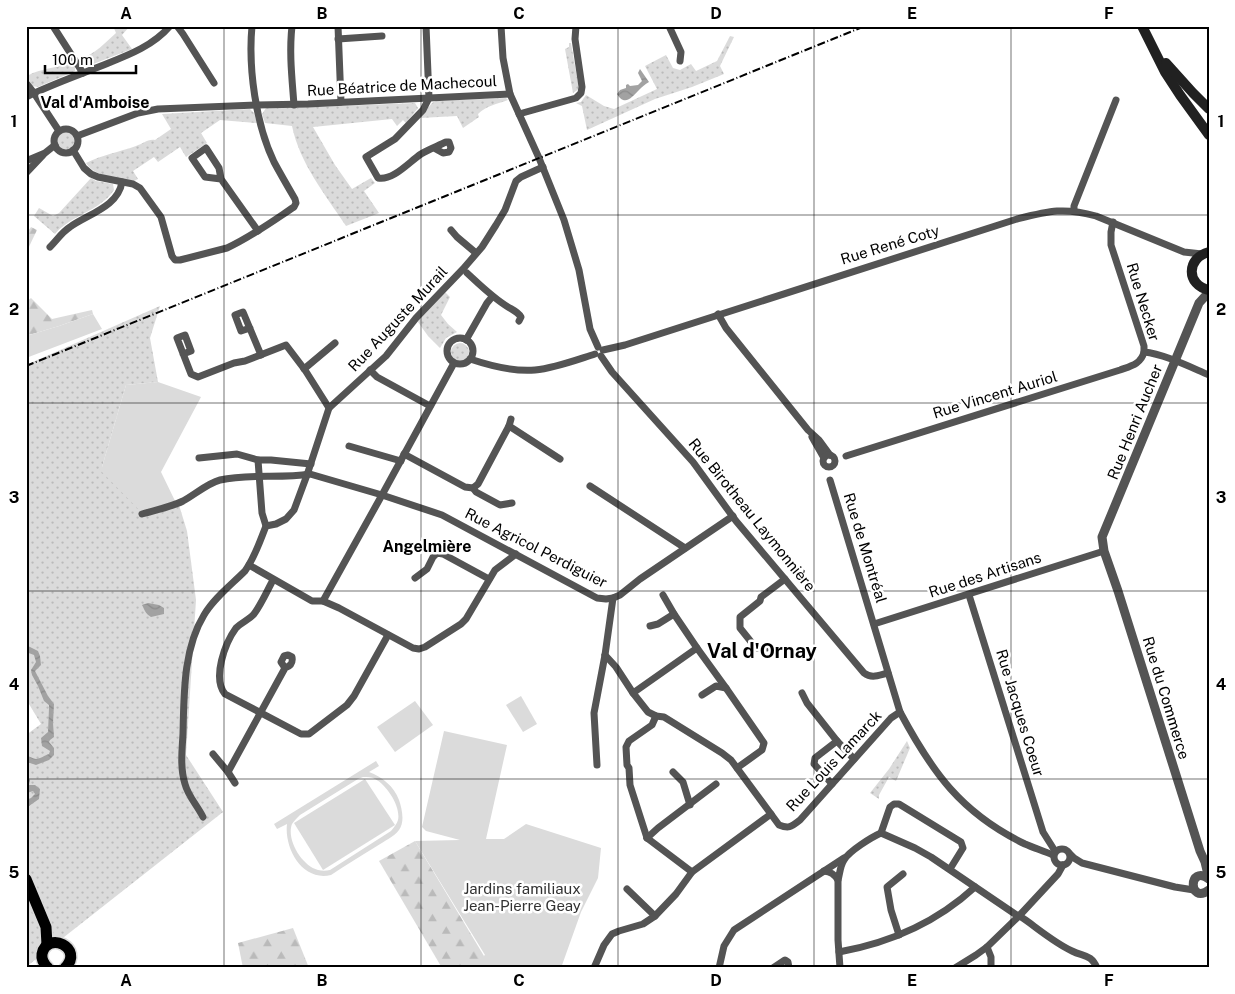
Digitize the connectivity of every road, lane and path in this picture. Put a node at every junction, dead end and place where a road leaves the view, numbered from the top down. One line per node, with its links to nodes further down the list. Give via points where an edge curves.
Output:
1 (53, 26): 16 (street)
2 (170, 26): 16 (street, via 134,52)
3 (177, 26): 18 (street)
4 (252, 26): 26 (street, via 252,81)
5 (292, 26): 25 (street, via 290,64)
6 (338, 26): 13 (street)
7 (426, 26): 22 (street)
8 (501, 26): 20 (street, Rue Birotheau Laymonnière)
9 (576, 26): 28 (street, via 574,39 581,93 576,98)
10 (669, 26): 15 (street, via 681,52)
11 (1142, 26): 14 (main road)
12 (382, 36): 13 (street)
13 (338, 39): 24 (street)
14 (1154, 48): 27 (main road); 30 (main road, via 1165,72)
15 (680, 60)
16 (83, 73): 19 (street)
17 (26, 83): 19 (street)
18 (214, 83)
19 (34, 93): 21 (street); 29 (street)
20 (510, 94): 22 (street, Rue Béatrice de Machecoul); 28 (street, Rue Birotheau Laymonnière)
21 (26, 97)
22 (429, 98): 24 (street, Rue Béatrice de Machecoul); 33 (street, via 395,139 366,157 378,178 384,180)
23 (1116, 100): 41 (street)
24 (341, 102): 25 (street, Rue Béatrice de Machecoul)
25 (294, 104): 26 (street, Rue Béatrice de Machecoul)
26 (257, 105): 31 (street, Rue Béatrice de Machecoul, via 158,109 138,113); 44 (street, via 267,146 296,199 294,207)
27 (1209, 109)
28 (519, 114): 37 (street, Rue Birotheau Laymonnière)
29 (59, 132): 31 (street, via 69,129); 32 (street)
30 (1209, 135)
31 (77, 136): 34 (street, via 78,144)
32 (55, 145): 34 (street, via 66,153); 35 (street)
33 (434, 148)
34 (73, 150): 40 (street, via 91,174)
35 (45, 153): 36 (street); 38 (street)
36 (26, 161)
37 (543, 167): 46 (street, Rue Auguste Murail, via 516,182 505,210); 60 (street, Rue Birotheau Laymonnière, via 564,220 579,270 590,329)
38 (26, 173)
39 (221, 179): 39 (street, via 205,177 192,158 206,148 219,168); 44 (street)
40 (122, 182): 44 (street, via 140,188 161,217 175,260 227,248); 45 (street, via 118,194 99,211 62,232)
41 (1074, 210): 42 (street, Rue René Coty); 55 (street, Rue René Coty, via 1043,212 1017,219)
42 (1113, 222): 47 (street, Rue René Coty); 61 (street, Rue Necker, via 1111,245)
43 (451, 230): 46 (street)
44 (258, 231)
45 (50, 247)
46 (476, 252): 68 (street, Rue Auguste Murail)
47 (1184, 252): 48 (street, Rue René Coty); 49 (street)
48 (1206, 253): 49 (main road, via 1198,257)
49 (1192, 268): 51 (main road)
50 (467, 273): 53 (street)
51 (1197, 284): 52 (main road); 54 (street, Rue Henri Aucher)
52 (1209, 291): 54 (street, Rue Henri Aucher)
53 (492, 297): 56 (street, via 518,313); 58 (street)
54 (1199, 303): 65 (street, Rue Henri Aucher)
55 (718, 314): 60 (street, Rue René Coty); 77 (street, Rue de Montréal, via 726,328 819,440)
56 (519, 321)
57 (250, 328): 63 (street)
58 (466, 340): 64 (street, via 472,347); 66 (street, via 459,338 448,345 446,352)
59 (335, 344): 67 (street)
60 (599, 352): 64 (street, Rue René Coty, via 535,370 506,369); 86 (street, Rue Birotheau Laymonnière, via 612,372 693,462)
61 (1144, 352): 65 (street, Rue Necker); 77 (street, Rue Vincent Auriol, via 1140,361 1120,370)
62 (183, 354): 63 (street, via 191,374 198,377)
63 (261, 355): 67 (street, via 286,345)
64 (470, 359): 66 (street, via 462,364)
65 (1175, 361): 69 (street, Rue Necker); 89 (street, Rue Henri Aucher, via 1102,537)
66 (454, 363): 70 (street)
67 (304, 369): 71 (street)
68 (370, 370): 70 (street); 71 (street, Rue Auguste Murail)
69 (1209, 375)
70 (430, 406): 73 (street)
71 (329, 408): 78 (street, Rue Auguste Murail)
72 (349, 446): 73 (street)
73 (402, 457): 82 (street); 83 (street)
74 (199, 458): 76 (street, via 237,454)
75 (560, 459): 82 (street, via 510,422)
76 (258, 460): 78 (street); 79 (street)
77 (831, 461): 101 (street, Rue de Montréal, via 830,480)
78 (311, 464): 80 (street, Rue Auguste Murail)
79 (260, 475): 80 (street, Rue Agricol Perdiguier); 85 (street, Rue Agricol Perdiguier, via 218,480 181,502); 87 (street)
80 (308, 475): 83 (street, Rue Agricol Perdiguier); 87 (street, Rue Auguste Murail, via 294,510 286,520)
81 (590, 486): 88 (street)
82 (473, 488): 84 (street, via 500,505)
83 (382, 496): 90 (street, Rue Agricol Perdiguier, via 442,515); 99 (street)
84 (512, 503)
85 (142, 514)
86 (733, 516): 88 (street, Rue Agricol Perdiguier); 94 (street, Rue Birotheau Laymonnière)
87 (266, 526): 91 (street)
88 (685, 548): 98 (street, Rue Agricol Perdiguier)
89 (1104, 551): 97 (street, Rue des Artisans); 133 (street, Rue du Commerce)
90 (516, 554): 93 (street, via 495,570); 98 (street, Rue Agricol Perdiguier, via 597,598)
91 (249, 565): 95 (street); 128 (street, via 203,616 191,647 185,683 182,774 188,794)
92 (415, 578): 93 (street, via 427,570 437,553)
93 (489, 579): 103 (street, via 466,619 426,647 413,648)
94 (785, 579): 105 (street, via 740,617 740,628 756,648); 108 (street, Rue Birotheau Laymonnière, via 864,673 874,677)
95 (274, 580): 99 (street, via 312,600); 114 (street, via 251,618 236,629 220,668 220,686 225,694)
96 (663, 595): 100 (street)
97 (969, 595): 101 (street, Rue des Artisans); 131 (street, Rue Jacques Coeur, via 1043,832)
98 (613, 598): 106 (street)
99 (322, 601): 103 (street)
100 (674, 614): 102 (street); 104 (street)
101 (874, 624): 108 (street, Rue de Montréal)
102 (650, 626)
103 (388, 634): 114 (street, via 347,705 309,734 301,734)
104 (697, 648): 109 (street); 110 (street)
105 (767, 648)
106 (605, 655): 110 (street); 119 (street, via 594,713)
107 (285, 668): 114 (street)
108 (888, 673): 113 (street, Rue de Montréal)
109 (726, 688): 112 (street, via 716,686); 120 (street, via 764,743 762,750)
110 (633, 693): 115 (street, via 648,712)
111 (802, 693): 116 (street)
112 (702, 695)
113 (900, 712): 118 (street, Rue Louis Lamarck); 131 (street, Rue de Montréal, via 934,770 974,812 1025,844)
114 (261, 713): 121 (street)
115 (656, 716): 120 (street, via 722,753); 130 (street, via 652,725 629,741 626,747 630,785)
116 (837, 740): 118 (street); 125 (street, via 815,758 814,764)
117 (213, 754): 121 (street)
118 (854, 759): 125 (street, Rue Louis Lamarck)
119 (597, 765)
120 (738, 768): 127 (street)
121 (228, 772): 123 (street)
122 (673, 772): 126 (street, via 683,782)
123 (235, 783)
124 (716, 784): 126 (street)
125 (832, 784): 127 (street, Rue Louis Lamarck, via 791,826 786,828 779,824)
126 (690, 804): 130 (street)
127 (771, 814): 140 (street, Rue Louis Lamarck)
128 (203, 817)
129 (881, 833): 134 (street); 138 (street); 138 (street, via 890,807 899,804 961,842 963,848)
130 (647, 838): 140 (street)
131 (1057, 852): 132 (street, via 1067,850); 136 (street, via 1053,858)
132 (1070, 854): 135 (street); 137 (street)
133 (1201, 854): 143 (street, Rue du Commerce); 145 (street, Rue du Commerce)
134 (844, 858): 139 (street); 146 (street)
135 (1082, 862): 137 (street); 148 (street)
136 (1056, 863): 137 (street); 142 (street)
137 (1066, 864): 142 (street)
138 (950, 869): 147 (street)
139 (824, 871): 146 (street, via 835,875); 161 (street, via 734,930 724,946)
140 (692, 872): 152 (street, Rue Louis Lamarck)
141 (903, 874): 154 (street, via 887,887 890,910)
142 (1054, 878): 153 (street)
143 (1196, 878): 145 (street, via 1204,876); 148 (street); 150 (street, Rue du Commerce)
144 (26, 879): 155 (main road)
145 (1209, 879)
146 (838, 880): 157 (street)
147 (975, 887): 153 (street); 154 (street, via 949,908)
148 (1175, 887): 150 (street)
149 (627, 889): 152 (street)
150 (1194, 890): 151 (street)
151 (1207, 892)
152 (655, 916): 160 (street, via 643,924 612,934)
153 (1019, 916): 156 (street); 167 (street, via 1072,951 1089,957)
154 (899, 935): 157 (street)
155 (53, 944): 158 (main road, via 42,952); 159 (main road, via 64,945 70,951)
156 (987, 947): 165 (street); 166 (street)
157 (838, 952): 164 (street)
158 (44, 966)
159 (67, 966)
160 (594, 968)
161 (719, 968)
162 (773, 968): 163 (street, via 785,960)
163 (789, 968)
164 (840, 968)
165 (955, 968)
166 (991, 968)
167 (1097, 968)

